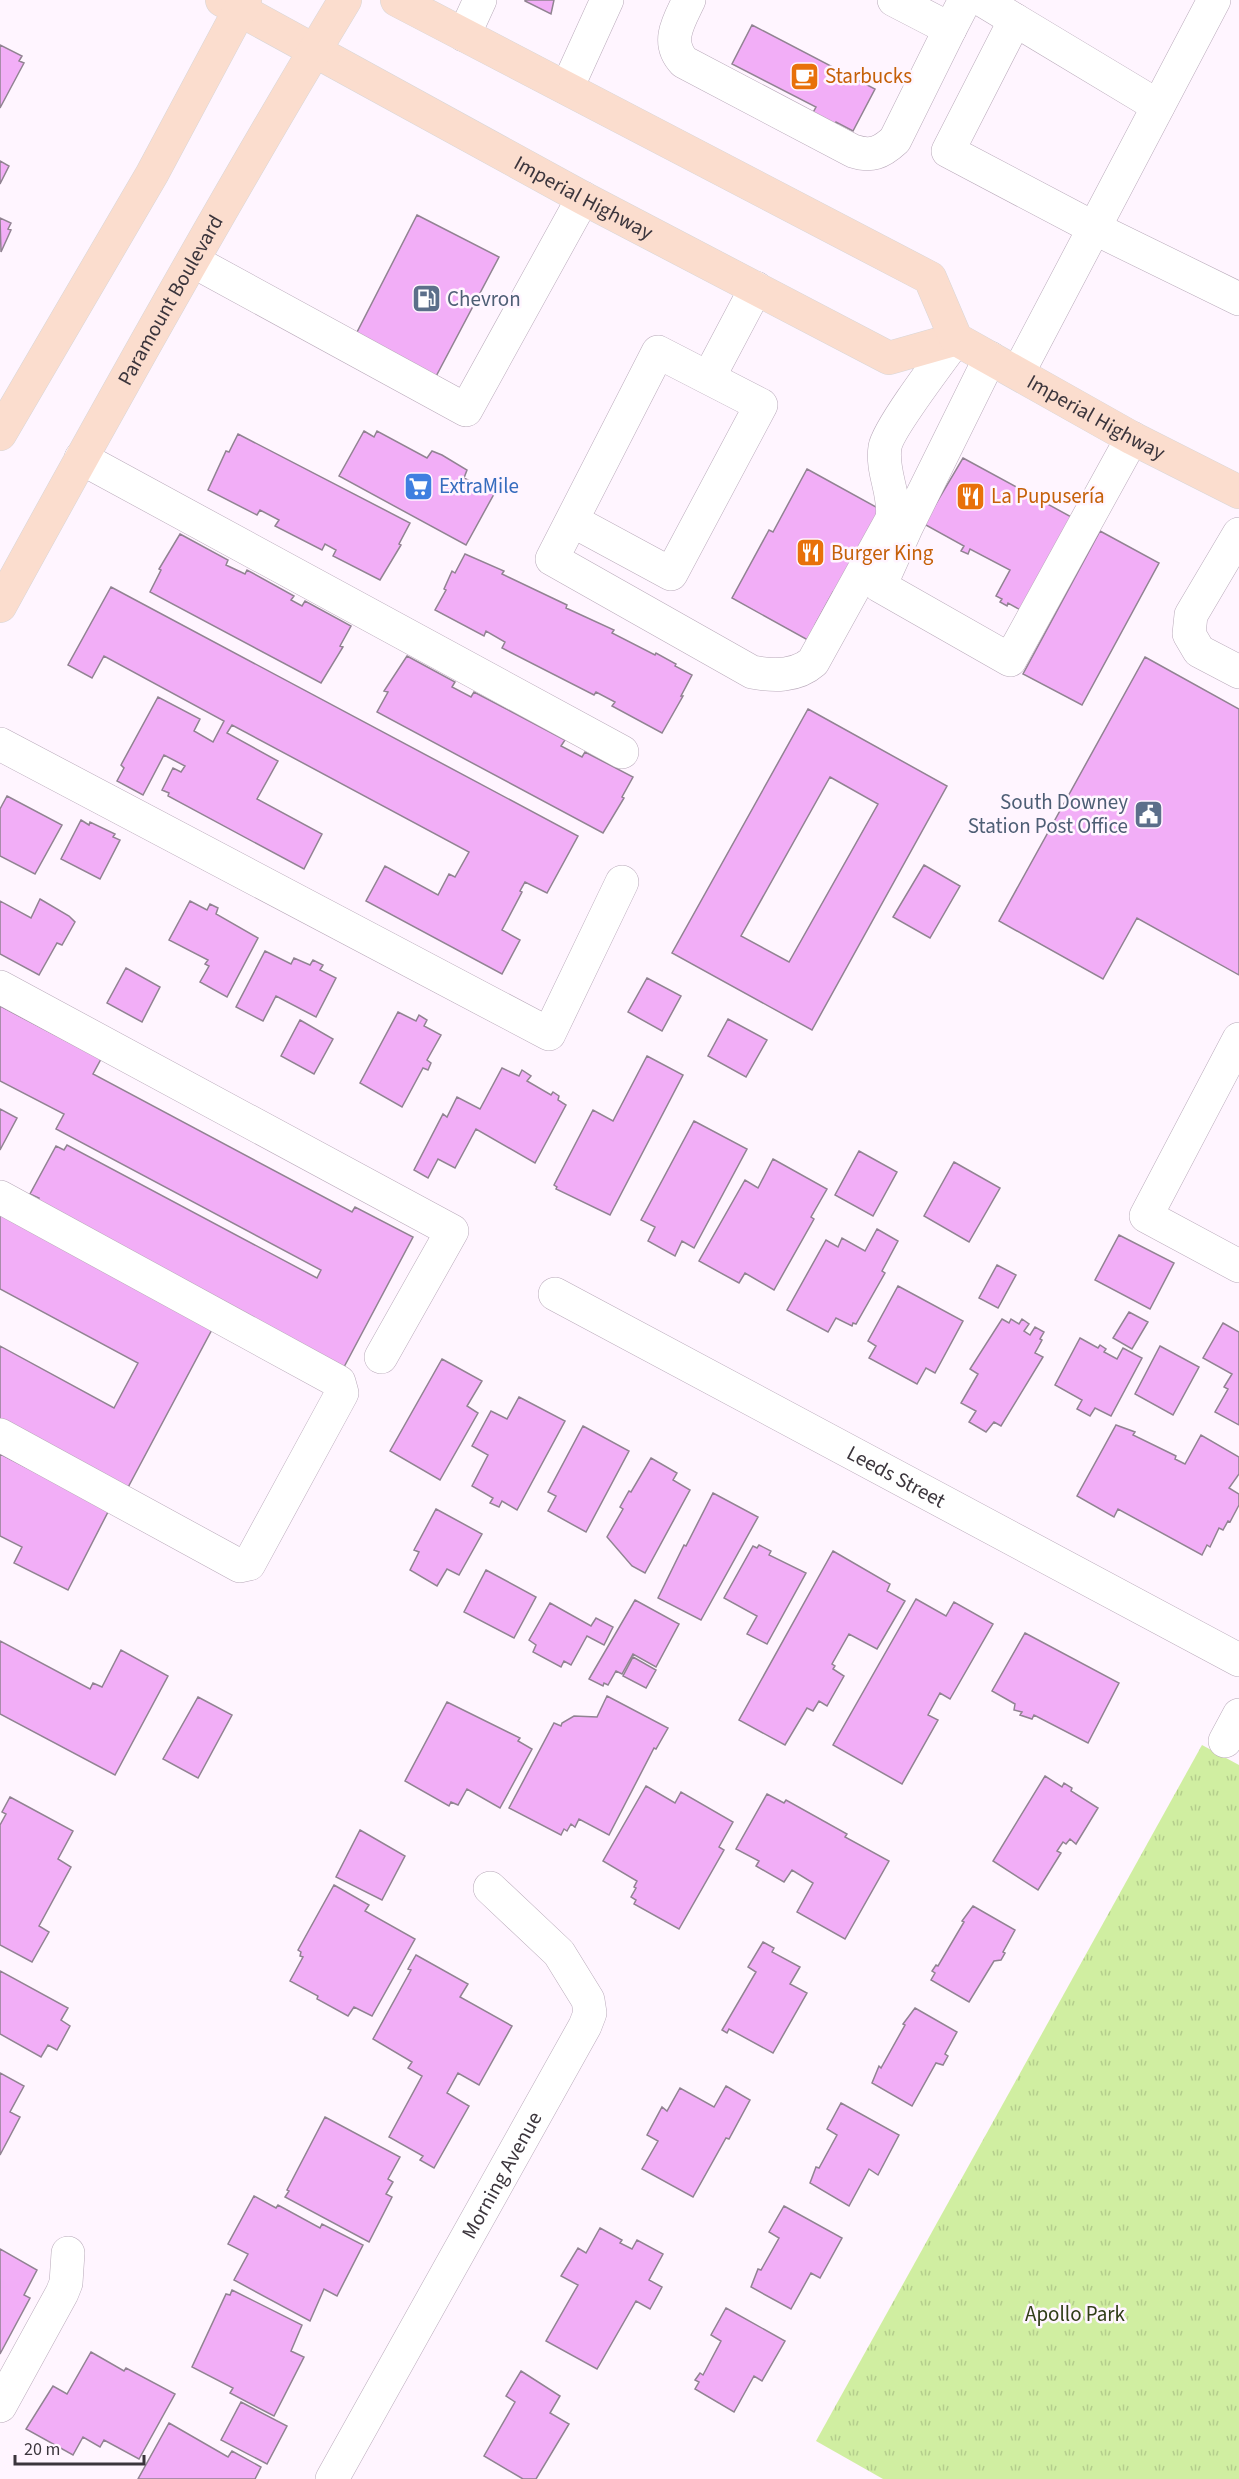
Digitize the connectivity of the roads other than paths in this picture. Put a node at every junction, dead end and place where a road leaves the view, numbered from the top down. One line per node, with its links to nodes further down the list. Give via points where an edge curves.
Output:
1 (345, 0): 14 (main road, Paramount Boulevard)
2 (398, 0): 13 (main road)
3 (480, 0): 13 (street)
4 (607, 0): 15 (street)
5 (689, 0): 12 (street, via 674,33 674,43 684,62 853,151 869,155 880,153 895,140)
6 (894, 0): 12 (street)
7 (965, 0): 12 (street)
8 (982, 0): 11 (street)
9 (1214, 0): 16 (street)
10 (235, 3): 14 (main road, Imperial Highway); 25 (main road, via 152,174)
11 (1015, 20): 16 (street); 18 (street, via 948,151)
12 (950, 29)
13 (464, 35): 15 (main road)
14 (314, 51): 17 (main road, Imperial Highway); 19 (main road, Paramount Boulevard)
15 (567, 88): 22 (main road, via 930,278)
16 (1158, 106): 18 (street)
17 (583, 198): 19 (street, via 466,410); 20 (main road, Imperial Highway)
18 (1094, 228): 21 (street); 23 (street)
19 (194, 261): 27 (main road, Paramount Boulevard)
20 (756, 288): 22 (main road, Imperial Highway, via 889,358); 24 (street)
21 (1239, 299)
22 (956, 339): 23 (main road, Imperial Highway); 29 (street, via 885,445 885,475 893,496 892,519 807,668 782,675 752,672 552,559)
23 (1004, 365): 26 (main road, Imperial Highway); 26 (street, via 906,528 880,586 1010,660)
24 (709, 377): 29 (street, via 658,352); 29 (street, via 761,405 671,574)
25 (0, 434)
26 (1132, 438): 28 (main road, Imperial Highway)
27 (81, 458): 31 (main road, Paramount Boulevard); 34 (street)
28 (1239, 492)
29 (573, 521)
30 (1239, 534): 32 (street, via 1191,615 1189,634 1199,651)
31 (0, 606)
32 (1239, 672)
33 (0, 744): 35 (street, via 549,1034)
34 (622, 752)
35 (622, 882)
36 (0, 987): 41 (street, via 452,1231)
37 (1239, 1039): 39 (street, via 1146,1216)
38 (0, 1197): 42 (street, via 339,1382 342,1393 249,1564 240,1566)
39 (1239, 1266)
40 (555, 1294): 43 (street, Leeds Street)
41 (381, 1357)
42 (0, 1435)
43 (1239, 1660)
44 (490, 1888): 47 (street, Morning Avenue, via 559,1953 588,2000 590,2013)
45 (68, 2253): 46 (street, via 62,2294)
46 (0, 2406)
47 (332, 2479)

